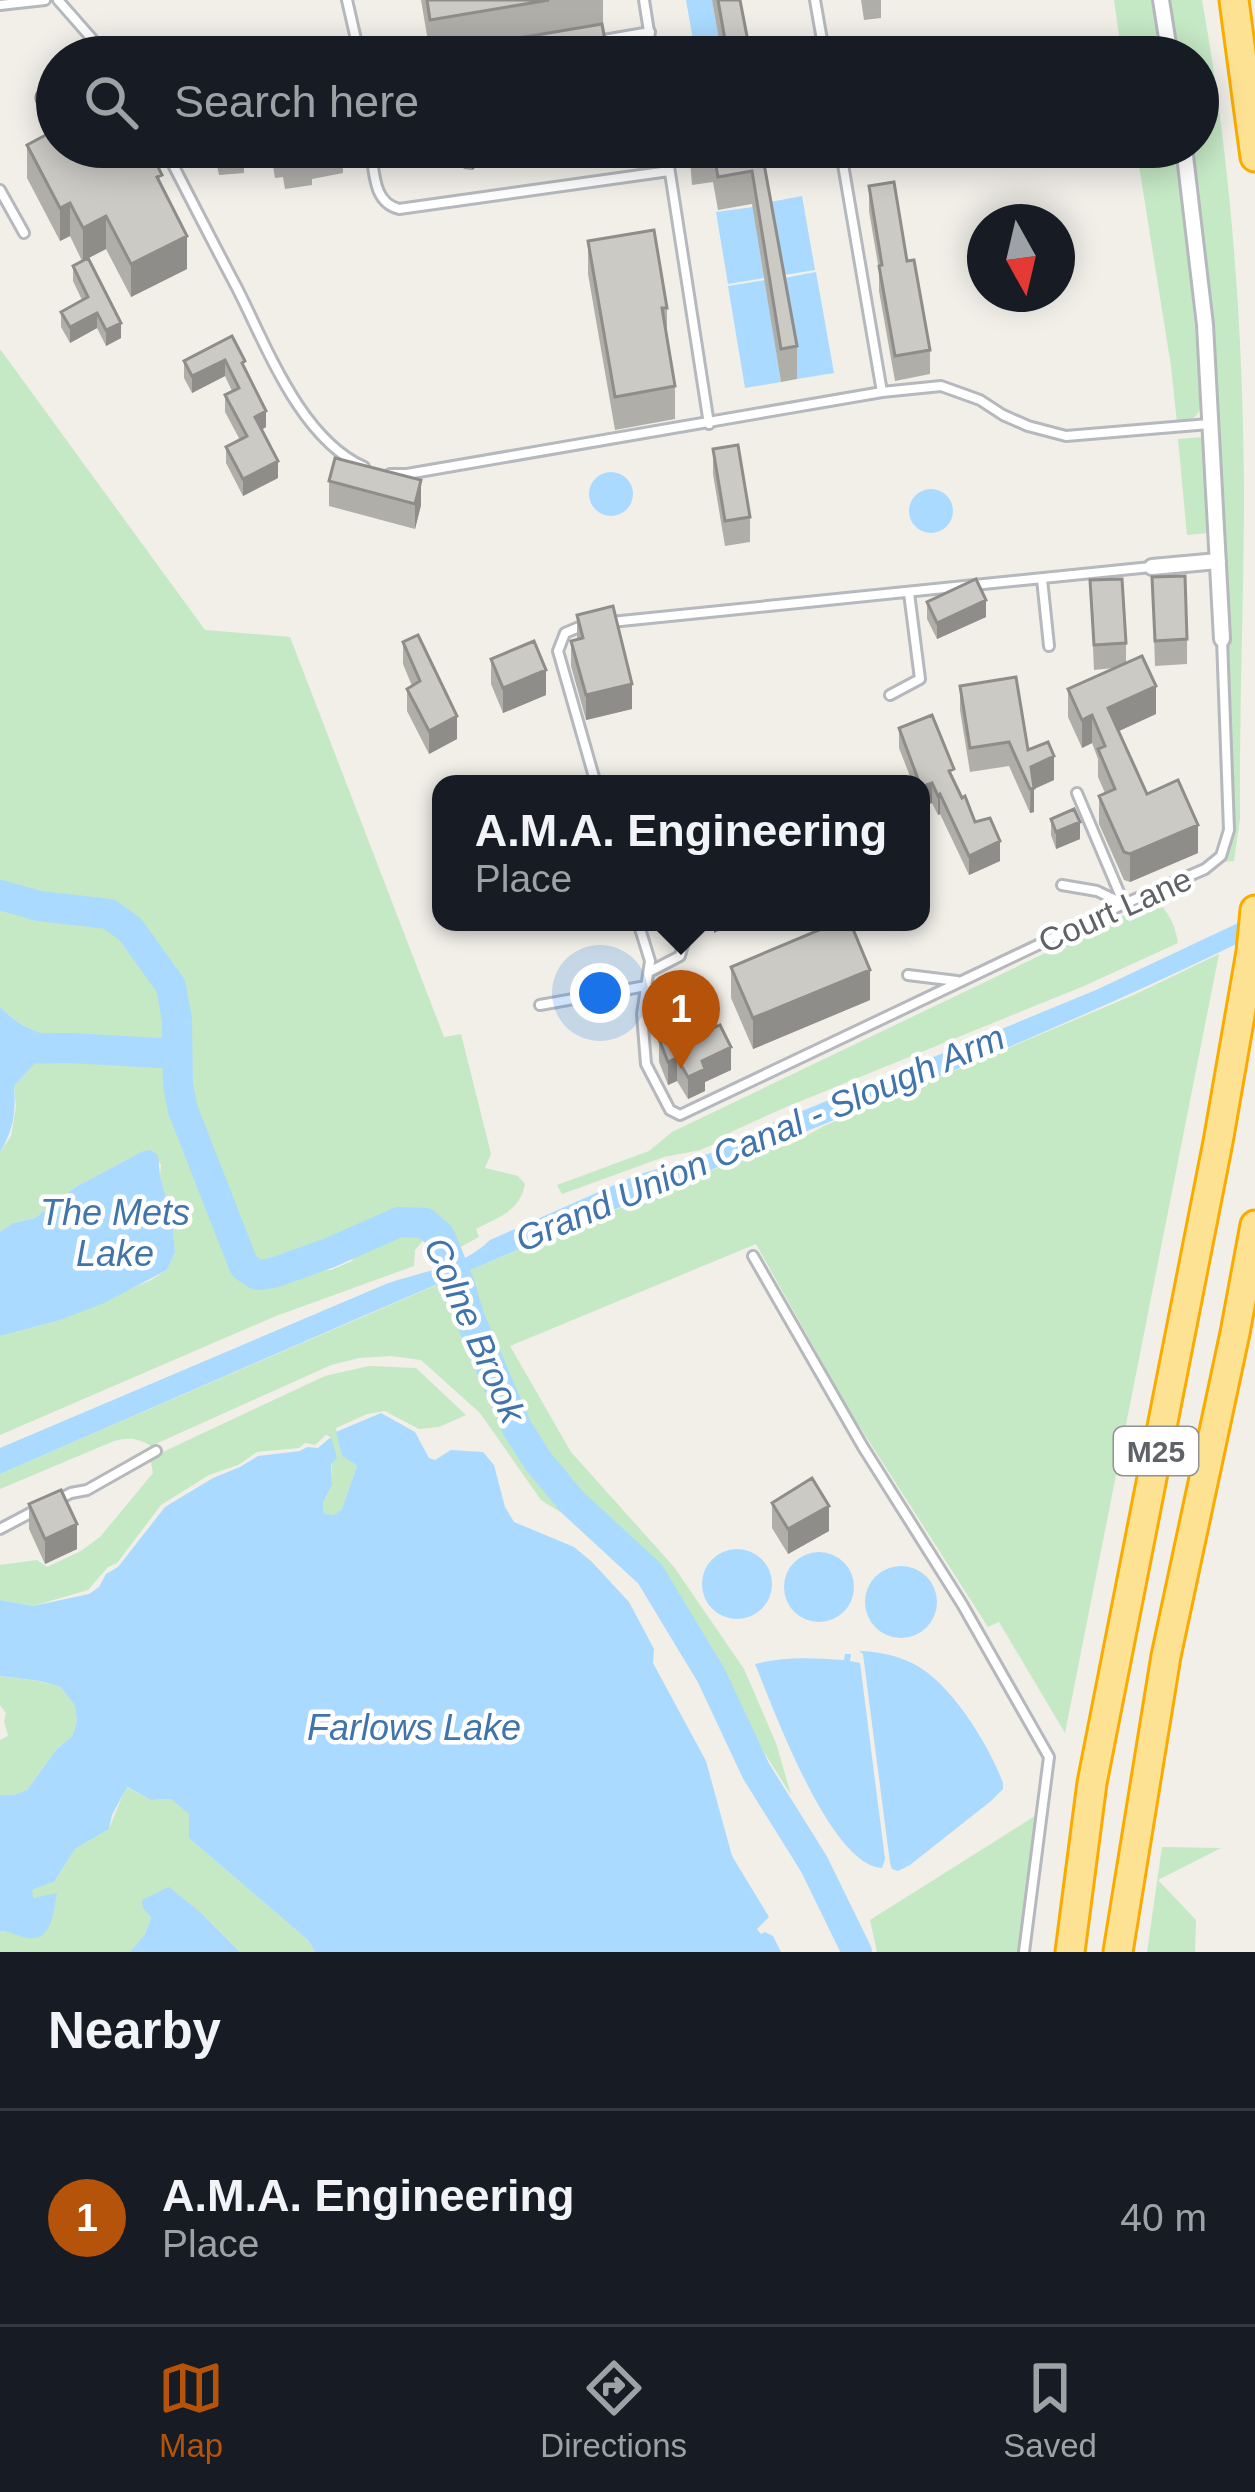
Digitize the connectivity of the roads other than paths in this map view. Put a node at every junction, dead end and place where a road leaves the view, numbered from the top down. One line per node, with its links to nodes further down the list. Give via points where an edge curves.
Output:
1 (45, 0): 8 (lane)
2 (58, 0): 10 (lane)
3 (347, 0): 11 (lane)
4 (644, 0): 9 (lane)
5 (815, 0): 14 (lane)
6 (1160, 0): 15 (street)
7 (1234, 0): 16 (highway)
8 (0, 4)
9 (650, 32): 12 (lane); 13 (lane)
10 (90, 36)
11 (355, 36)
12 (627, 36)
13 (650, 36)
14 (821, 36)
15 (1166, 36)
16 (1255, 158)
17 (175, 168): 26 (lane, via 292,396 325,440 359,466 407,474)
18 (374, 168): 22 (lane, via 379,197 399,209)
19 (669, 168): 22 (lane)
20 (844, 168): 25 (lane)
21 (1187, 168): 27 (street, Court Lane)
22 (669, 171): 26 (lane)
23 (0, 190): 24 (lane)
24 (24, 233)
25 (883, 392): 26 (lane); 27 (lane, via 941,386 1066,436)
26 (710, 424)
27 (1211, 424): 28 (street, Court Lane)
28 (1218, 561): 29 (street); 32 (street, Court Lane)
29 (1152, 567): 30 (lane)
30 (1042, 579): 31 (lane); 33 (lane)
31 (909, 593): 34 (lane, via 920,679); 35 (lane, via 570,629 558,651)
32 (1222, 639): 38 (lane, Court Lane, via 1226,846 1214,864)
33 (1049, 646)
34 (890, 695)
35 (593, 775)
36 (1077, 793): 38 (lane)
37 (1062, 885): 38 (lane)
38 (1124, 904): 44 (lane, Court Lane)
39 (1255, 910): 57 (highway, M25, via 1218,1142 1092,1783)
40 (641, 931): 42 (lane)
41 (687, 931): 42 (lane, via 680,956)
42 (648, 973): 45 (lane)
43 (908, 975): 44 (lane)
44 (958, 982): 50 (lane, Court Lane)
45 (646, 986): 46 (lane); 47 (lane); 48 (lane)
46 (540, 1005)
47 (643, 1006): 49 (lane); 50 (lane, via 646,1064)
48 (687, 1014)
49 (667, 1042)
50 (680, 1115): 51 (lane, Court Lane)
51 (665, 1124)
52 (1255, 1225): 58 (highway, M25, via 1166,1656)
53 (753, 1256): 56 (lane, via 1048,1757)
54 (155, 1451): 55 (lane)
55 (0, 1528)
56 (1024, 1952)
57 (1070, 1952)
58 (1118, 1952)

